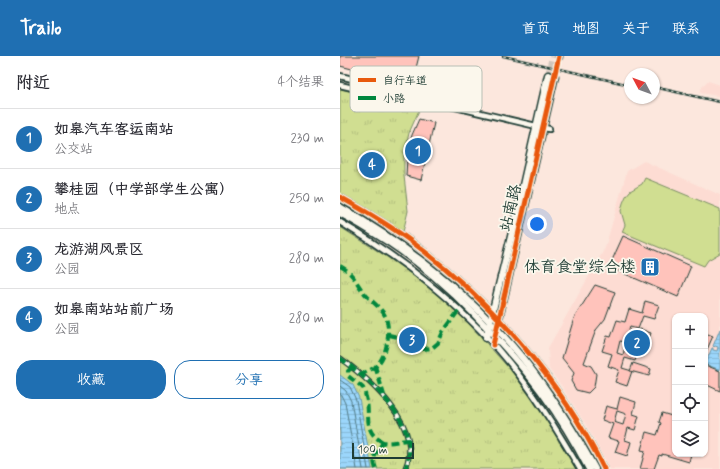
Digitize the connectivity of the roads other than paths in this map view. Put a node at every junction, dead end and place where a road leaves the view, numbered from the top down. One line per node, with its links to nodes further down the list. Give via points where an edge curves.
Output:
1 (548, 75): 8 (street, 站南路)
2 (340, 76): 4 (street)
3 (555, 76): 9 (street, 站南路)
4 (350, 78)
5 (340, 85): 6 (street)
6 (350, 87)
7 (477, 112): 8 (street)
8 (536, 126): 9 (street); 14 (street, 站南路)
9 (546, 128): 15 (street, 站南路)
10 (340, 197): 14 (street, via 412,242 446,269)
11 (340, 207): 16 (street, via 418,258 453,286)
12 (340, 213): 17 (street, via 413,260 453,293)
13 (340, 222): 20 (street, via 426,281)
14 (492, 312): 15 (street); 16 (street, 站南路)
15 (499, 319): 18 (street, 站南路); 27 (street, via 535,360 560,394)
16 (490, 322): 17 (street, 站南路); 18 (street)
17 (488, 329): 19 (street); 20 (street, 站南路)
18 (497, 329): 19 (street, 站南路); 26 (street, via 542,384)
19 (495, 336): 21 (street, 站南路); 25 (street, via 542,392)
20 (486, 338): 21 (street)
21 (493, 345): 24 (street, via 518,374 550,419)
22 (340, 358): 23 (street, via 377,389 402,423 410,447)
23 (405, 469)
24 (580, 469)
25 (589, 469)
26 (596, 469)
27 (604, 469)

